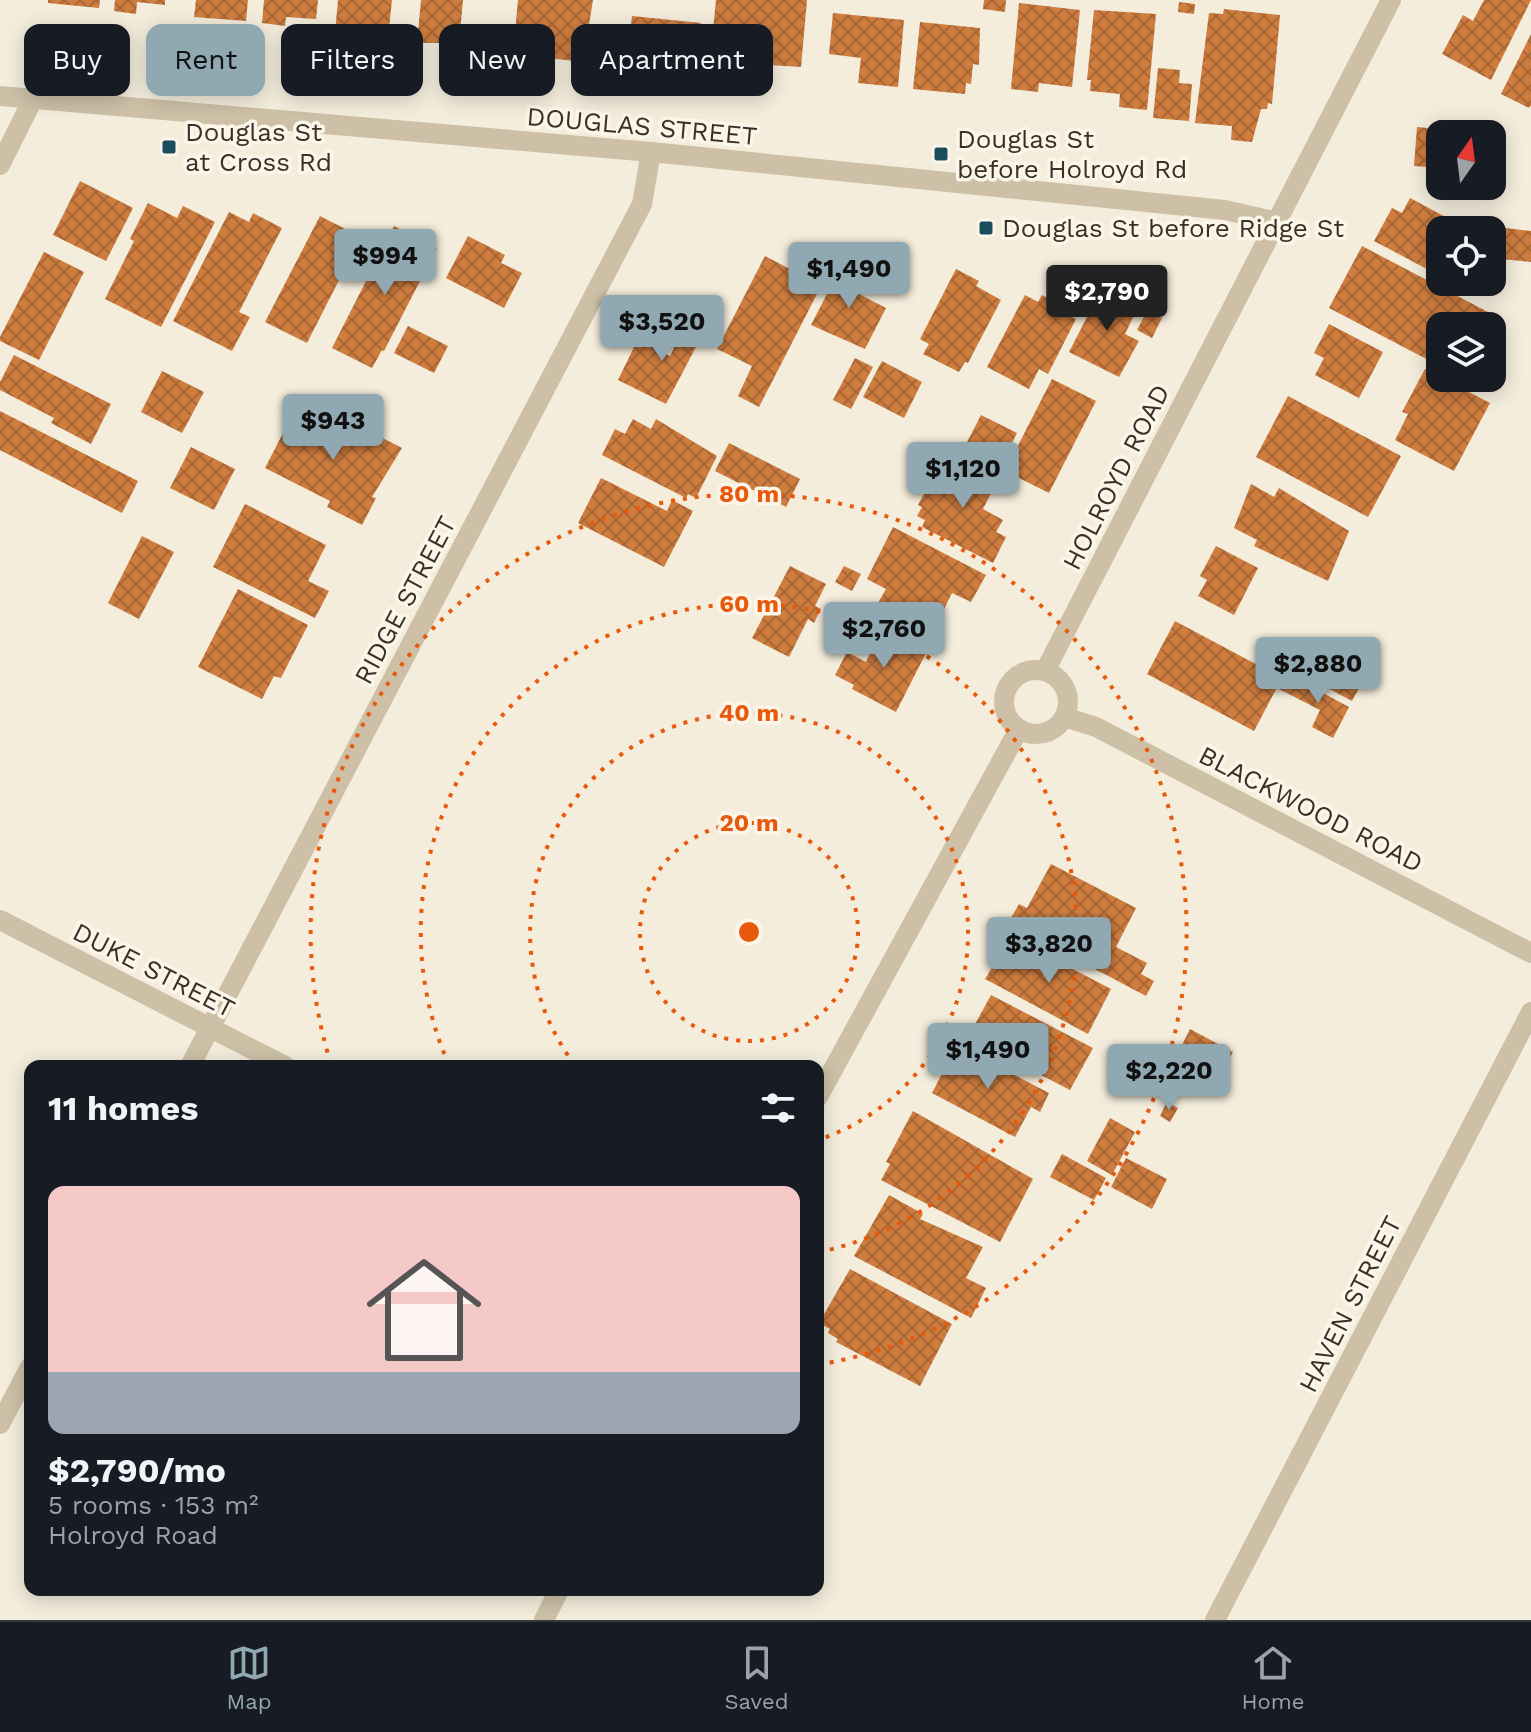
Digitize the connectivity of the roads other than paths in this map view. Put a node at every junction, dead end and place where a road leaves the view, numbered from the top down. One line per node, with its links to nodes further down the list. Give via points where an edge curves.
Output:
1 (1391, 0): 6 (street, HOLROYD ROAD)
2 (0, 96): 3 (street, DOUGLAS STREET)
3 (33, 99): 4 (street, DOUGLAS STREET); 5 (street)
4 (651, 152): 6 (street, DOUGLAS STREET, via 1225,210); 13 (street, RIDGE STREET, via 642,204)
5 (0, 165)
6 (1278, 222): 7 (street, HOLROYD ROAD)
7 (1045, 671): 8 (street, via 1066,689); 9 (street, via 1027,671 1009,686 1005,710)
8 (1064, 717): 9 (street, via 1044,733); 11 (street, BLACKWOOD ROAD, via 1096,727)
9 (1019, 729): 16 (street)
10 (0, 920): 13 (street, DUKE STREET)
11 (1531, 953)
12 (1531, 1012): 21 (street, HAVEN STREET)
13 (210, 1027): 14 (street, RIDGE STREET); 15 (street, DUKE STREET)
14 (193, 1060)
15 (273, 1060)
16 (824, 1086)
17 (24, 1378): 18 (street)
18 (0, 1424)
19 (556, 1596): 20 (street)
20 (544, 1620)
21 (1215, 1620)

